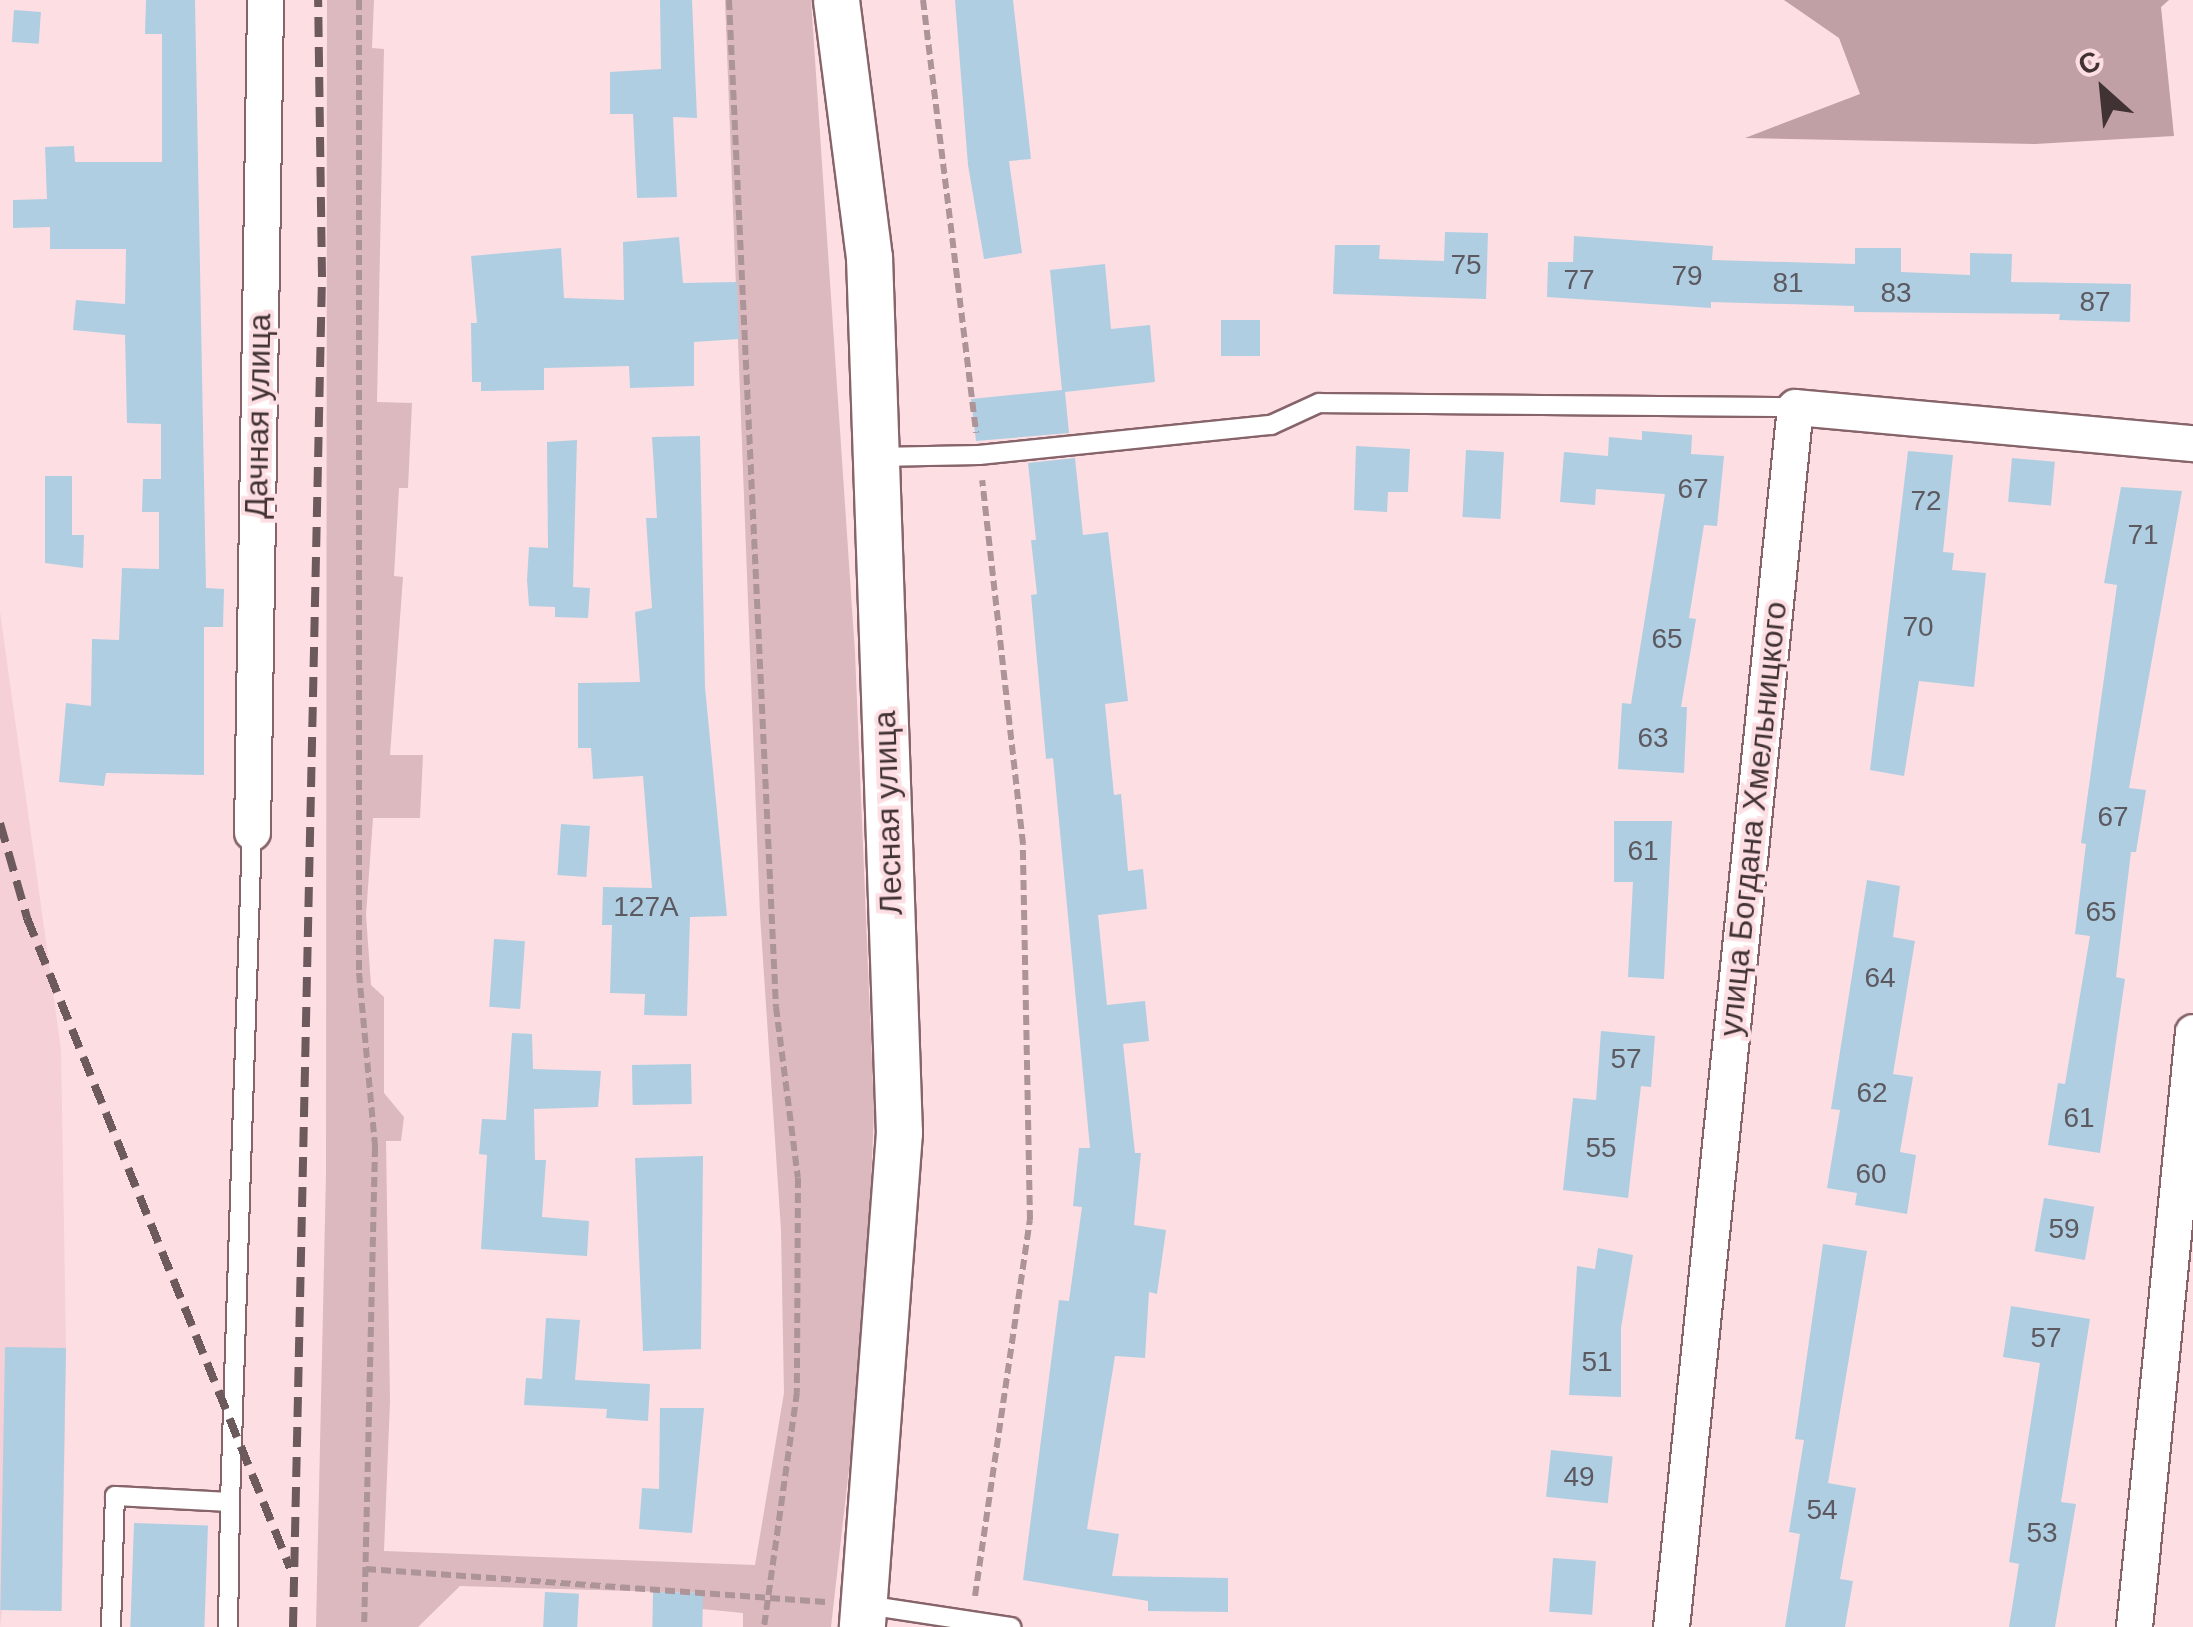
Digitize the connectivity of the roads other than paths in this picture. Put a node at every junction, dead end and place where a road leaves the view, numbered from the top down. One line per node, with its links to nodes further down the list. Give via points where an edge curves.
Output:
1 (264, 0): 6 (street, Дачная улица)
2 (836, 0): 5 (street, Лесная улица, via 868,257)
3 (1795, 408): 4 (street); 5 (lane, via 1319,403 1271,425 979,456); 13 (street, улица Богдана Хмельницкого)
4 (2193, 443)
5 (876, 457): 9 (street, Лесная улица, via 899,1132)
6 (252, 832): 8 (lane)
7 (2193, 1032): 14 (street)
8 (230, 1502): 10 (lane, via 116,1496); 11 (lane)
9 (864, 1616): 12 (lane)
10 (112, 1627)
11 (228, 1627)
12 (1011, 1627)
13 (1671, 1627)
14 (2134, 1627)

